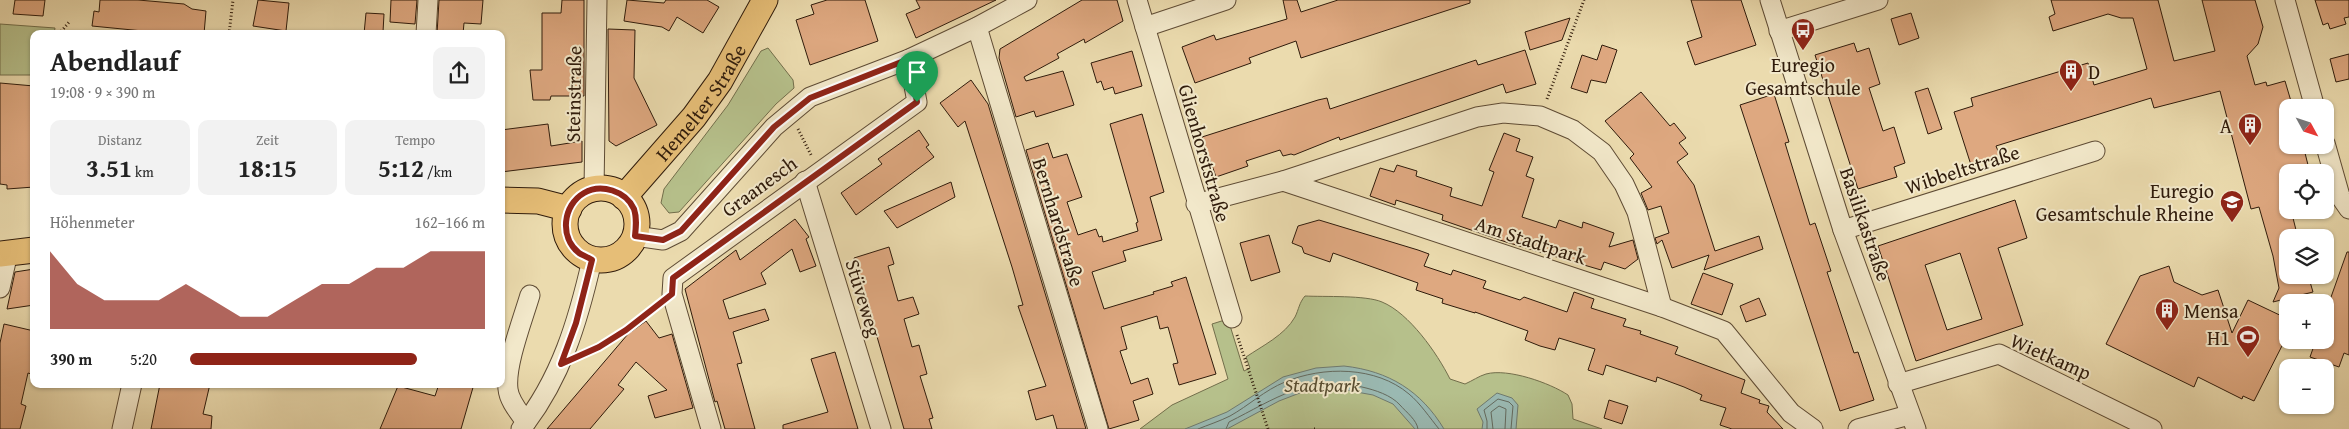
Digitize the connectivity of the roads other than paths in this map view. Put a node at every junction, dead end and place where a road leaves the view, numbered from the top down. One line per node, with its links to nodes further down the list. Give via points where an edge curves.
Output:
1 (428, 0): 12 (street)
2 (597, 0): 20 (street, Steinstraße)
3 (766, 0): 21 (main road, Hemelter Straße, via 720,81 694,117)
4 (1027, 0): 10 (street)
5 (1137, 0): 11 (street, Glienhorststraße)
6 (1226, 0): 11 (street)
7 (1770, 0): 13 (street, Basilikastraße)
8 (1878, 0): 13 (street)
9 (2285, 0): 15 (street)
10 (977, 27): 14 (street); 42 (street, Bernhardstraße)
11 (1145, 27): 23 (street, Glienhorststraße)
12 (426, 30)
13 (1779, 31): 26 (street, Basilikastraße)
14 (909, 59): 18 (street, Graanesch, via 917,102); 27 (street, via 810,98 774,127 681,231 663,240)
15 (2312, 99)
16 (2095, 151): 26 (street, Wibbeltstraße)
17 (2328, 154): 25 (street, via 2340,196)
18 (812, 176): 40 (street, Graanesch, via 673,278 672,294); 41 (street, Stüveweg)
19 (1283, 181): 23 (street); 33 (street, Am Stadtpark); 33 (street, via 1477,117 1504,113 1540,116 1573,130 1602,152 1624,184 1637,212)
20 (594, 189): 21 (main road, via 610,190); 24 (main road, via 584,193)
21 (624, 197): 27 (main road, via 633,208 637,222)
22 (505, 200): 24 (main road, via 538,201)
23 (1196, 204): 34 (street, Glienhorststraße)
24 (569, 209): 30 (main road, via 565,224 568,240 578,252)
25 (2349, 209)
26 (1844, 230): 35 (street, Basilikastraße)
27 (635, 236): 30 (main road, via 629,248 618,256)
28 (30, 251): 29 (main road)
29 (4, 254): 31 (street)
30 (592, 260): 38 (street, via 576,323 561,364)
31 (0, 288)
32 (530, 295): 38 (street, via 508,374 508,390)
33 (1662, 307): 43 (street, Am Stadtpark, via 1724,331 1791,413)
34 (1232, 318)
35 (1898, 384): 37 (street, Basilikastraße); 45 (street, Wietkamp, via 1999,354)
36 (131, 388): 39 (street)
37 (1912, 422): 44 (street)
38 (524, 426)
39 (122, 429)
40 (711, 429)
41 (880, 429)
42 (1098, 429)
43 (1812, 429)
44 (1858, 429)
45 (2152, 429)

